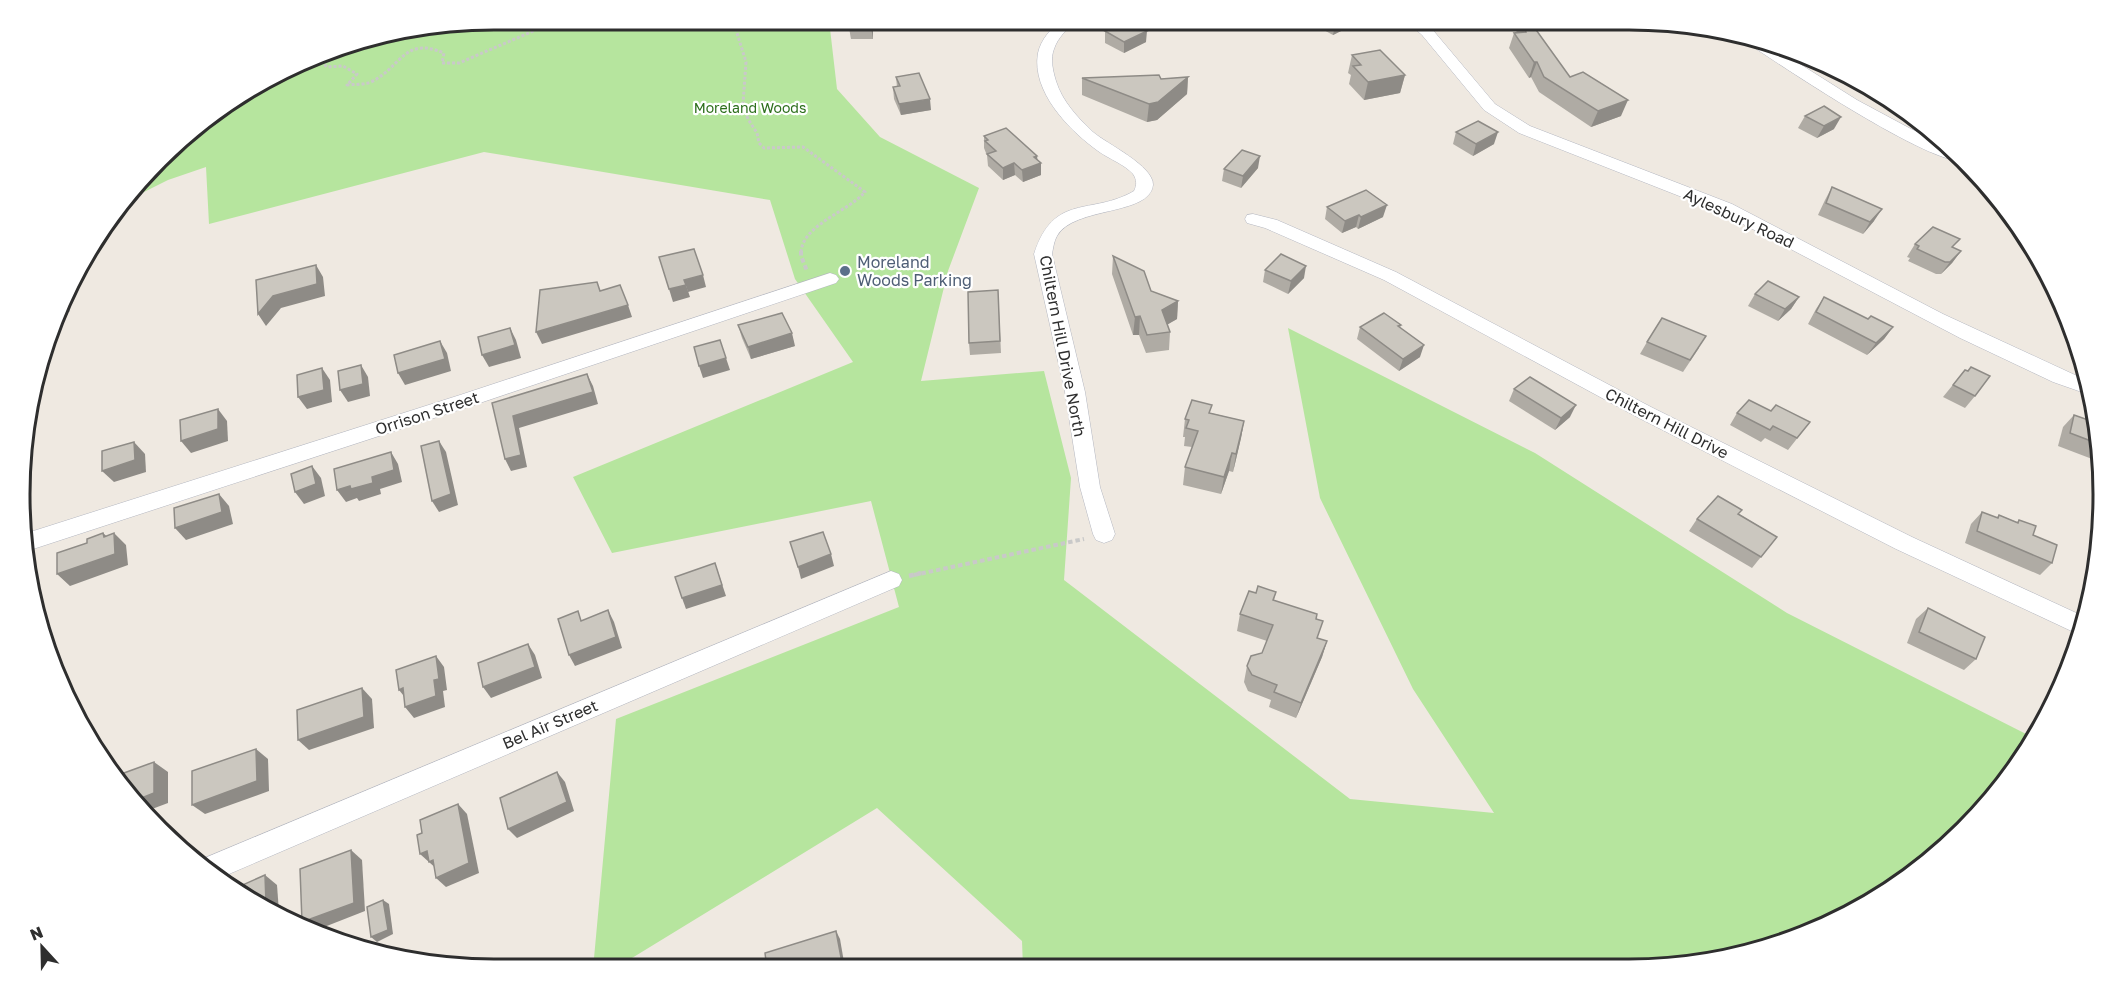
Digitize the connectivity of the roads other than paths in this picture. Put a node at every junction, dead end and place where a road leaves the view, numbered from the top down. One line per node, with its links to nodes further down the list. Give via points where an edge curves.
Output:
1 (1056, 30): 8 (street, Chiltern Hill Drive North, via 1047,47 1047,82 1078,125 1101,147 1135,168 1145,187 1131,200 1078,212 1062,220 1050,229 1044,241 1043,254 1075,392 1090,487)
2 (1424, 30): 7 (street, Aylesbury Road, via 1489,105 1533,133 1726,208 1949,326)
3 (1774, 54): 4 (street, via 1900,131)
4 (1936, 146)
5 (1253, 219): 11 (street, Chiltern Hill Drive, via 1390,276 1644,412 1904,543)
6 (830, 279): 9 (street, Orrison Street)
7 (2080, 385)
8 (1104, 534)
9 (33, 540)
10 (891, 580): 12 (street, Bel Air Street)
11 (2075, 622)
12 (216, 866)

